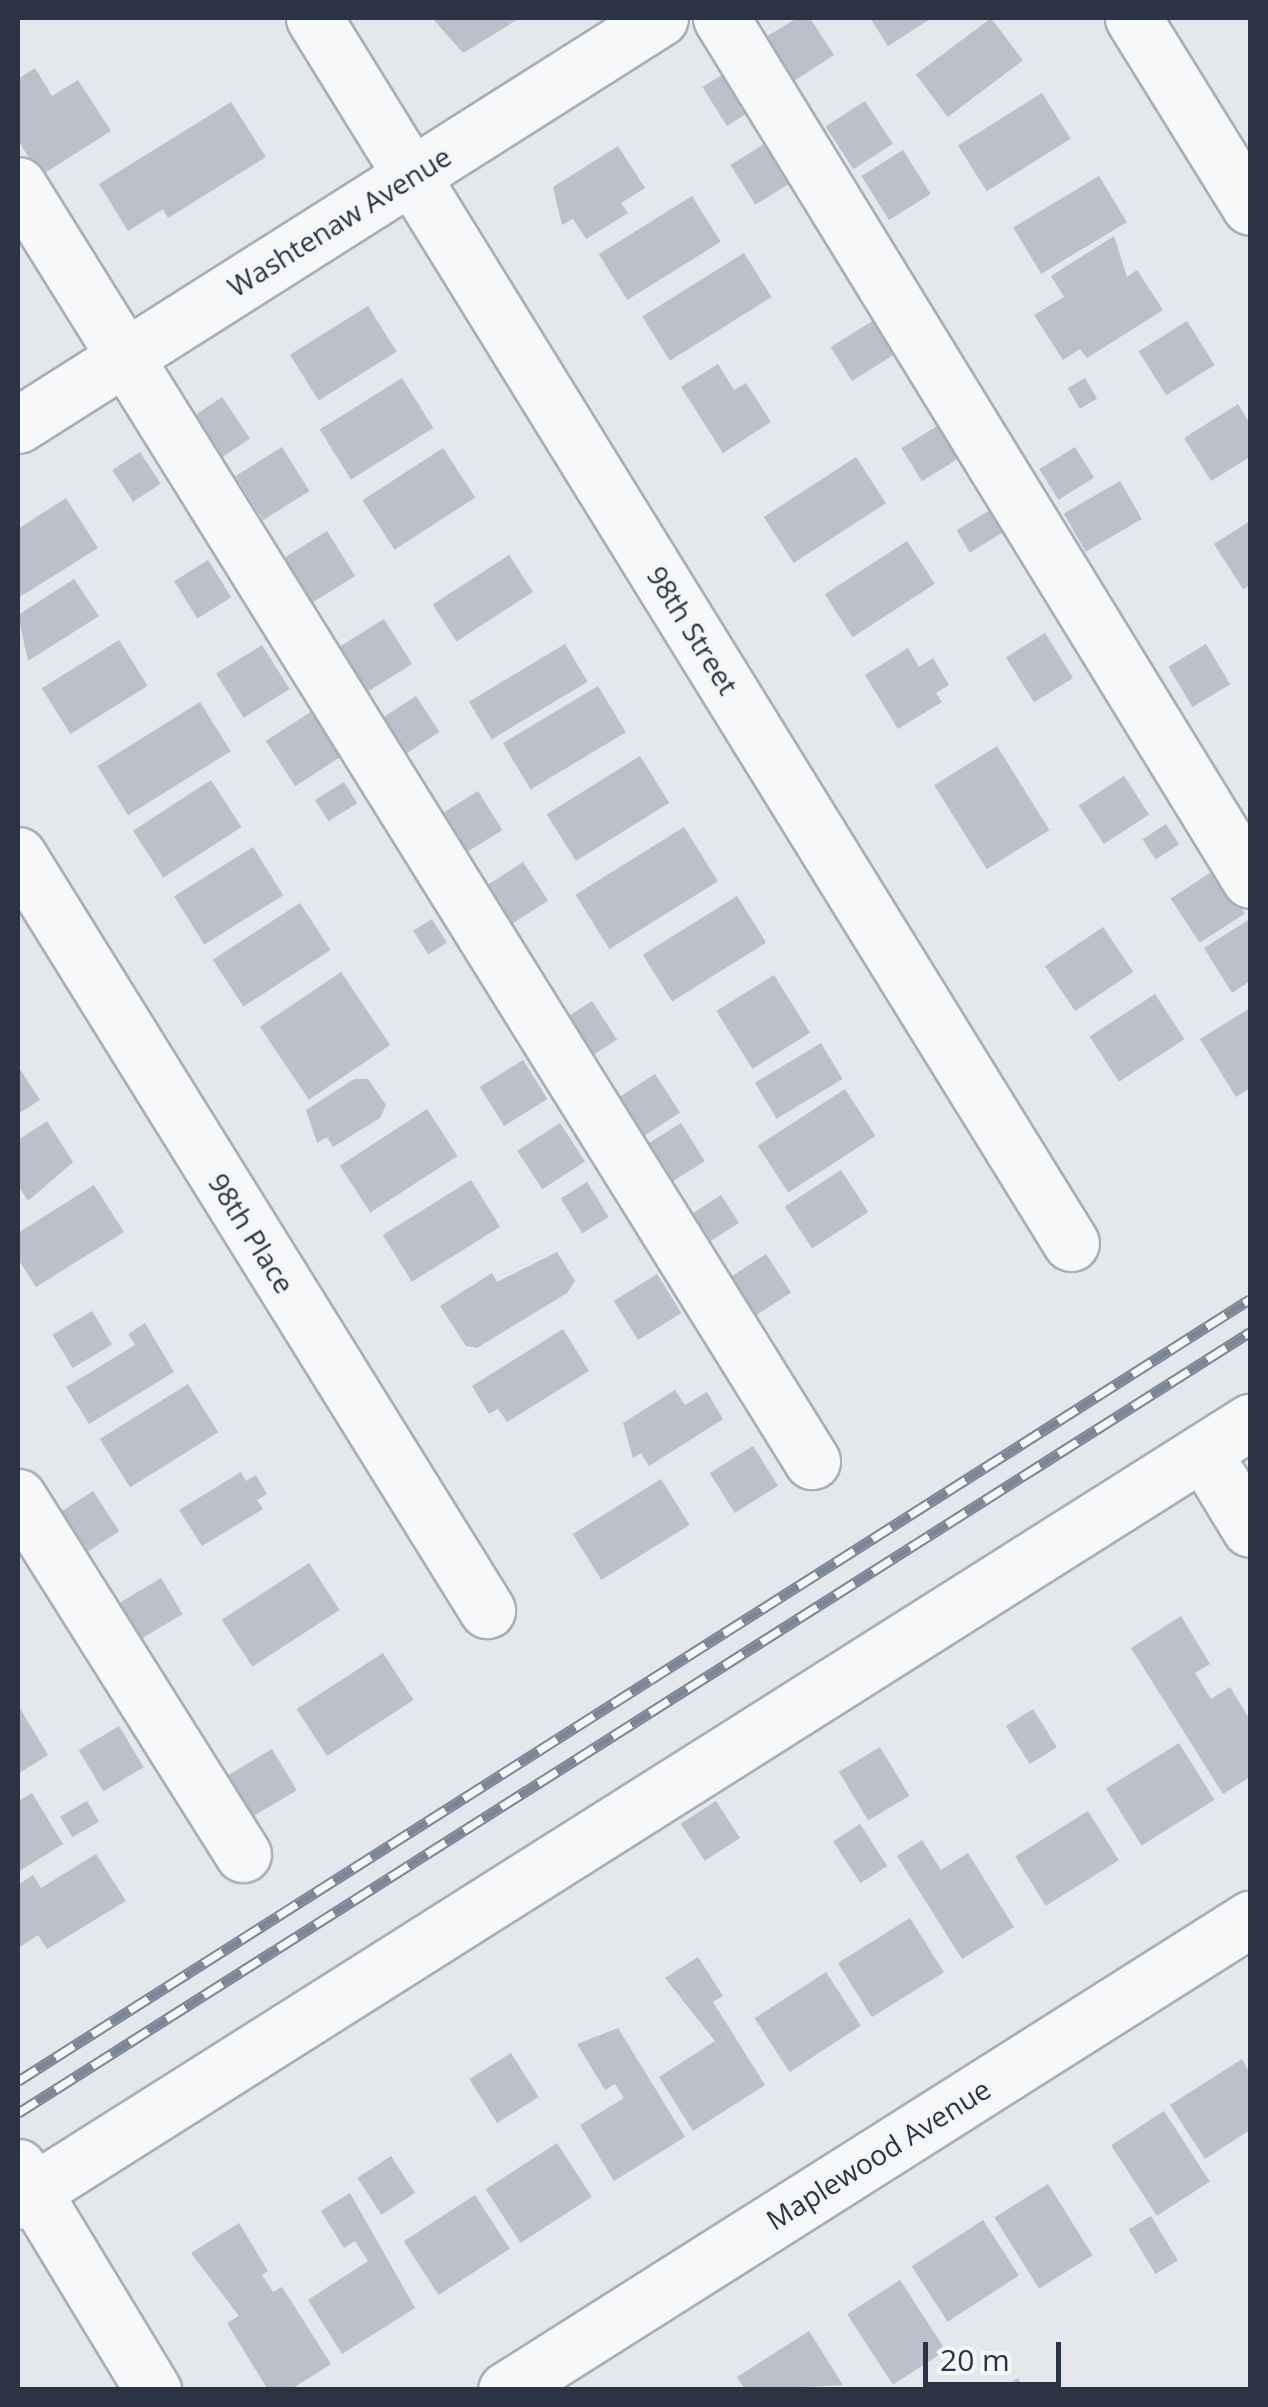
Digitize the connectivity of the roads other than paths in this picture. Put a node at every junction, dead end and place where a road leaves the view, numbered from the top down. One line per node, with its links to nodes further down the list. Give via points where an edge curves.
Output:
1 (314, 18): 5 (street, 98th Street)
2 (660, 18): 5 (street, Washtenaw Avenue)
3 (720, 18): 11 (street)
4 (1133, 18): 7 (street)
5 (412, 175): 8 (street, Washtenaw Avenue); 12 (street, 98th Street)
6 (18, 186): 8 (street)
7 (1250, 206)
8 (124, 357): 9 (street, Washtenaw Avenue); 15 (street)
9 (18, 425)
10 (18, 855): 18 (street, 98th Place)
11 (1250, 880)
12 (1072, 1243)
13 (1250, 1422): 14 (street)
14 (1203, 1452): 17 (street); 21 (street)
15 (812, 1460)
16 (18, 1497): 19 (street)
17 (1250, 1528)
18 (487, 1610)
19 (243, 1854)
20 (1250, 1919): 23 (street, Maplewood Avenue)
21 (22, 2186): 22 (street)
22 (153, 2390)
23 (506, 2390)

